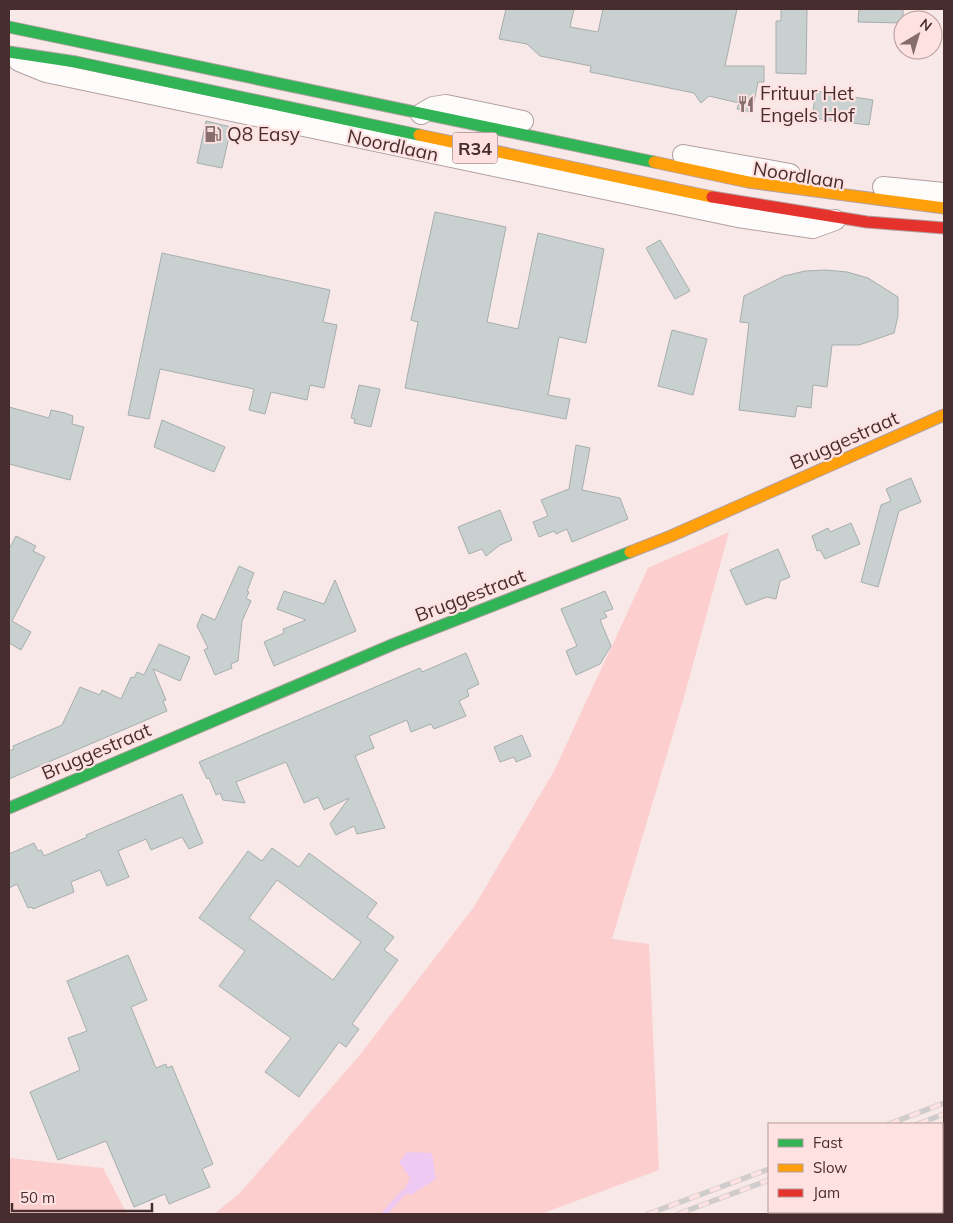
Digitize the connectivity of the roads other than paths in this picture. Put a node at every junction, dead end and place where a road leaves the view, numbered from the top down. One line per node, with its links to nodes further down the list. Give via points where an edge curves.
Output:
1 (9, 27): 3 (main road, Noordlaan / R34)
2 (9, 53): 6 (street, Noordlaan, via 24,64 46,72 738,217 813,228)
3 (421, 114): 4 (street, Noordlaan, via 446,104 753,168); 5 (main road, Noordlaan / R34, via 748,182)
4 (944, 193)
5 (944, 208)
6 (839, 218): 7 (main road, Noordlaan)
7 (944, 228)
8 (944, 415): 9 (main road, Bruggestraat, via 671,536 394,644)
9 (9, 808)

